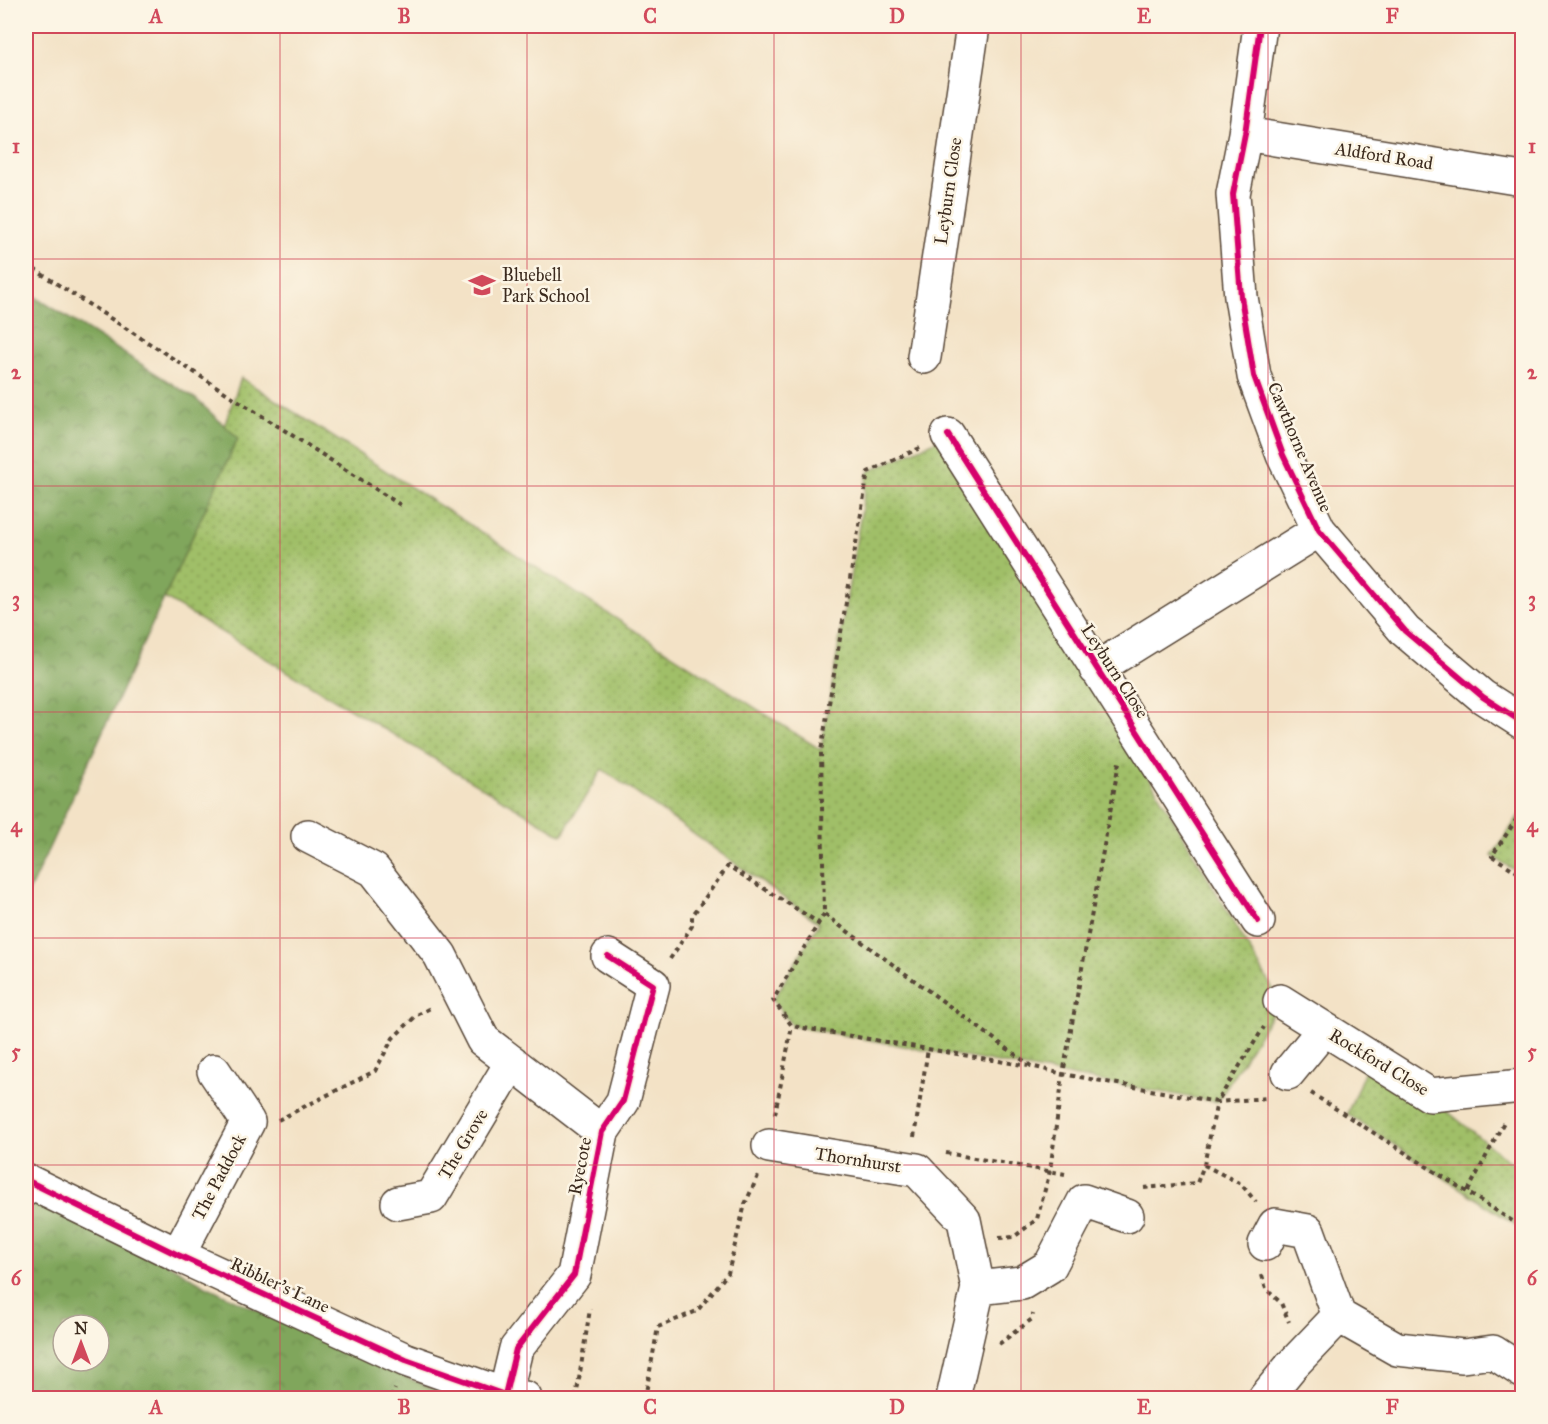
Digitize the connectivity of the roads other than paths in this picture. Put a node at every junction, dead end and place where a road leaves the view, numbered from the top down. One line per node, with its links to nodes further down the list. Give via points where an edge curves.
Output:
1 (973, 26): 5 (street, Leyburn Close)
2 (1260, 26): 3 (street, Cawthorne Avenue)
3 (1245, 134): 4 (street, Aldford Road); 7 (street, Cawthorne Avenue, via 1233,194 1241,297 1254,376 1283,455)
4 (1522, 179)
5 (924, 357)
6 (948, 435): 8 (street, Leyburn Close)
7 (1319, 530): 8 (street); 9 (street, Cawthorne Avenue, via 1405,631 1483,697)
8 (1096, 669): 11 (street, Leyburn Close)
9 (1522, 722)
10 (308, 836): 15 (street, Ryecote, via 374,870 440,955 483,1040)
11 (1258, 921)
12 (608, 956): 19 (street, Ryecote, via 653,984 623,1101)
13 (1280, 1001): 14 (street, Rockford Close)
14 (1324, 1029): 17 (street, Rockford Close, via 1430,1095); 18 (street)
15 (512, 1062): 19 (street, Ryecote); 22 (street, The Grove, via 431,1197)
16 (214, 1071): 25 (street, The Paddock, via 248,1122)
17 (1522, 1086)
18 (1287, 1088)
19 (602, 1132): 29 (street, Ryecote, via 574,1275 516,1349)
20 (769, 1146): 26 (street, Thornhurst, via 911,1158 917,1170 964,1220)
21 (26, 1189): 25 (street, Ribbler's Lane, via 29,1182)
22 (398, 1203)
23 (1127, 1216): 26 (street, via 1084,1201 1050,1266 1022,1283)
24 (1270, 1234): 27 (street, via 1308,1231)
25 (178, 1255): 29 (street, Ribbler's Lane, via 406,1360)
26 (978, 1288): 30 (street, Thornhurst)
27 (1340, 1316): 28 (street, via 1397,1349 1463,1356 1493,1352); 31 (street)
28 (1522, 1371)
29 (515, 1396)
30 (953, 1398)
31 (1265, 1398)

